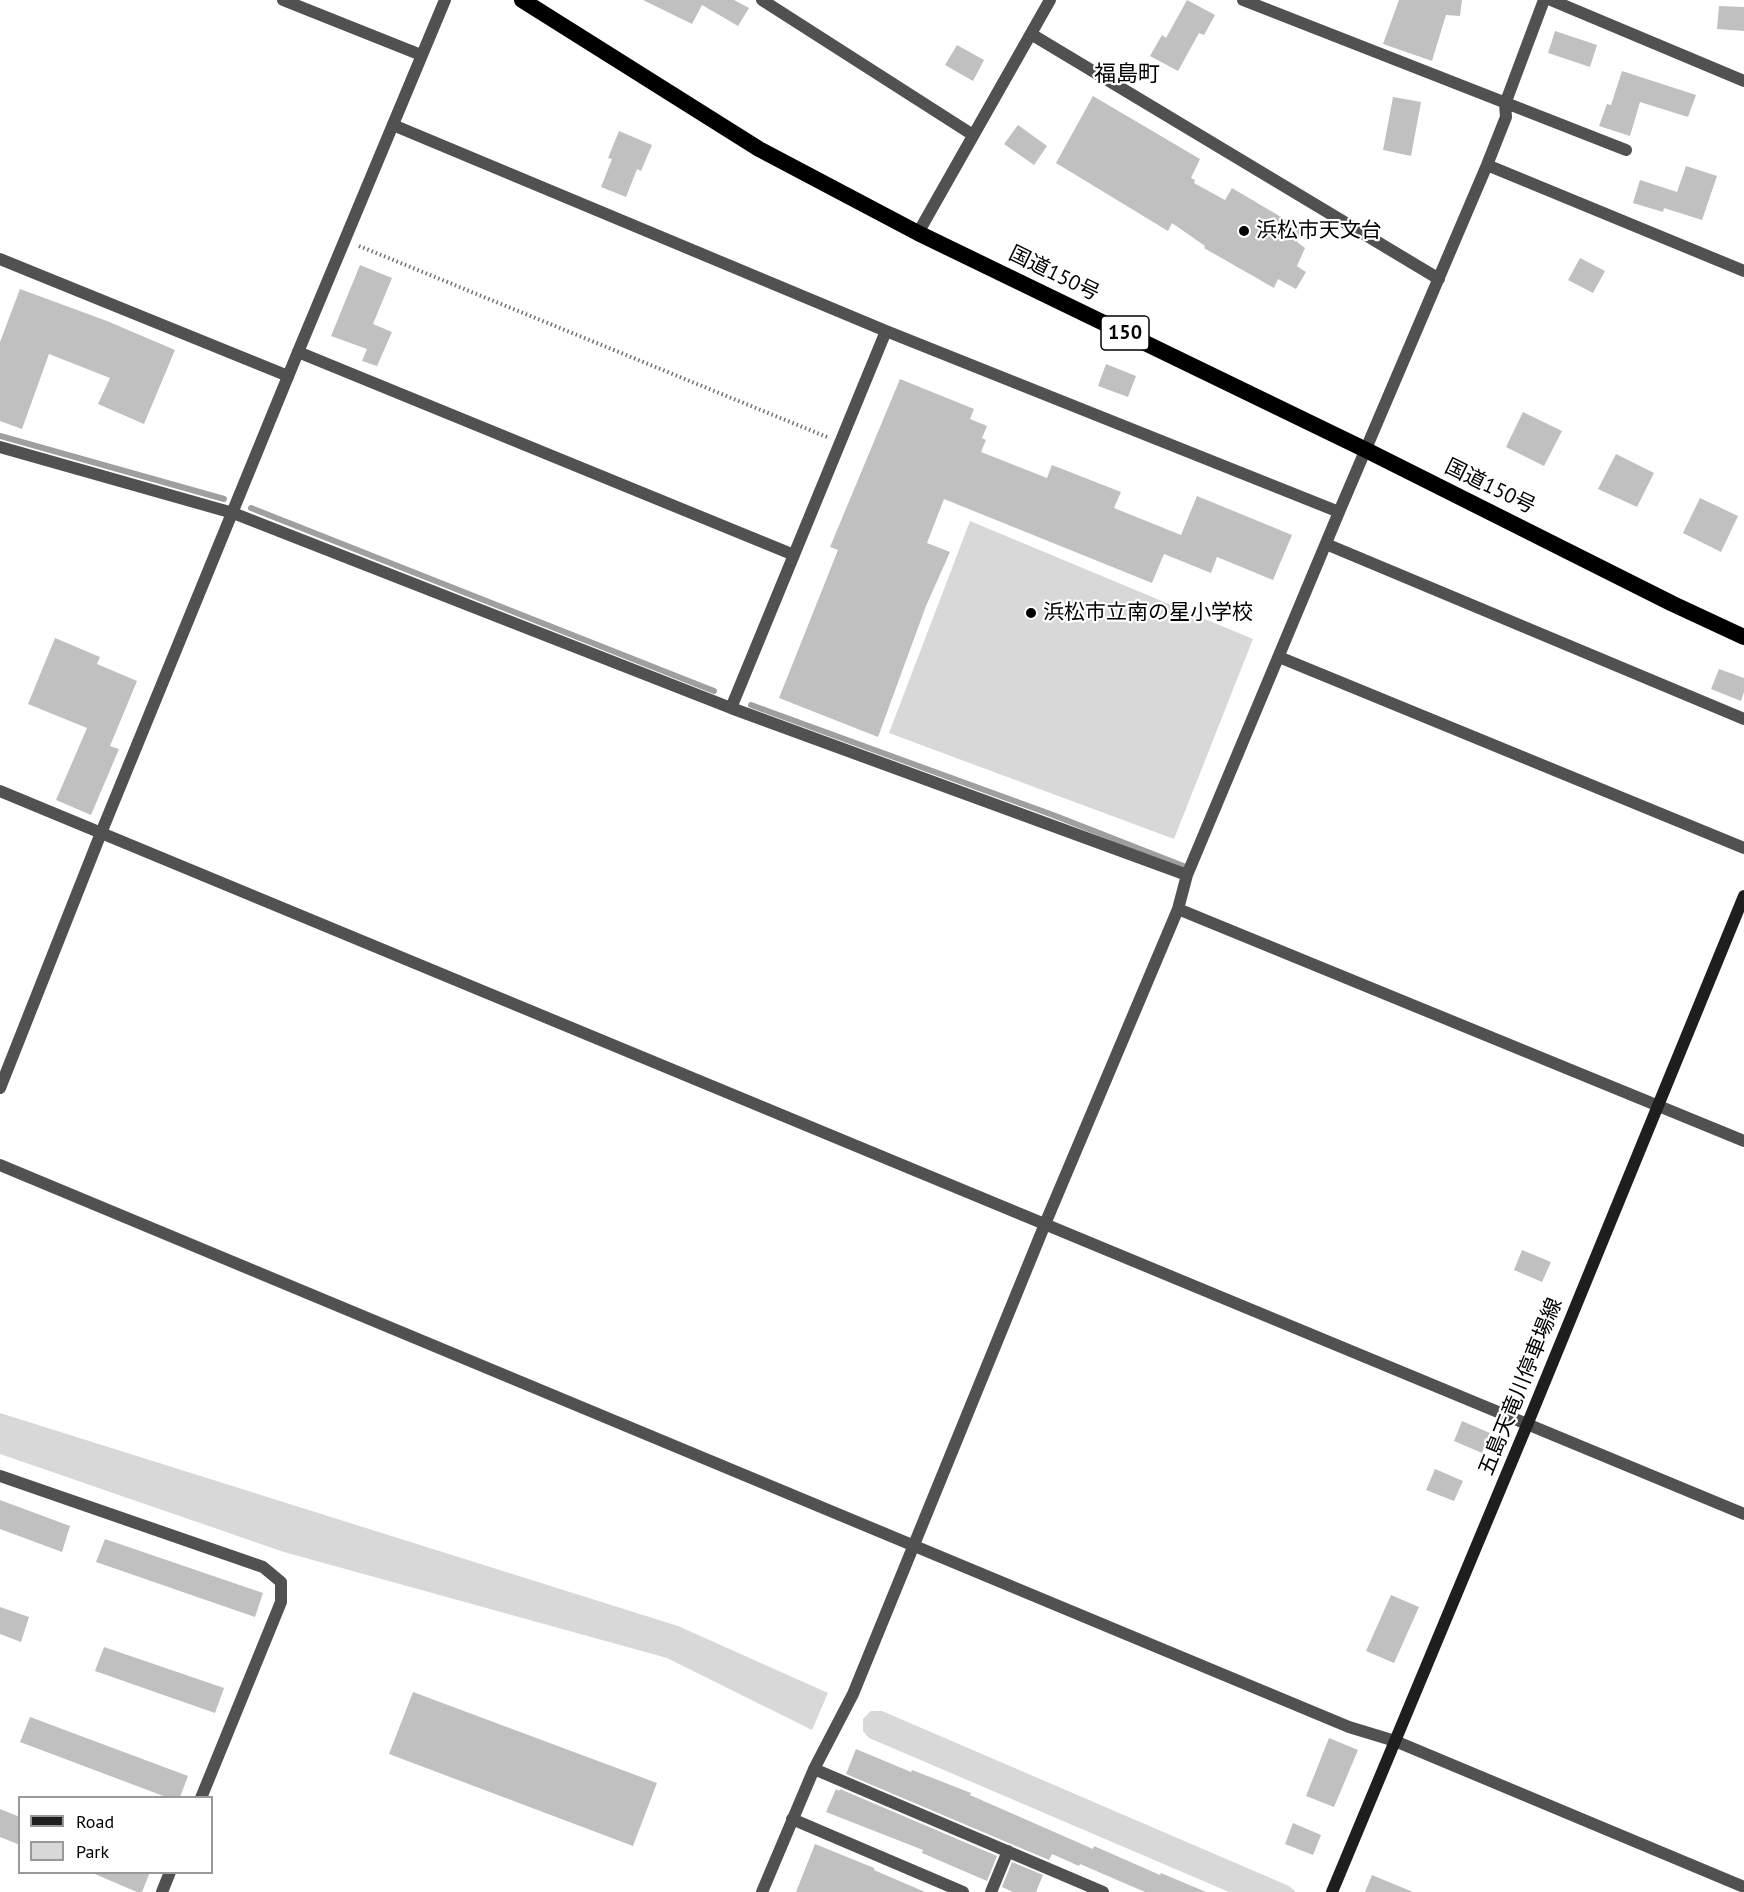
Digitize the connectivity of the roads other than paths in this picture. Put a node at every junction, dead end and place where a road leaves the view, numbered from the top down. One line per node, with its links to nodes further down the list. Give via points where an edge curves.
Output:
1 (283, 0): 10 (street)
2 (445, 0): 10 (street)
3 (522, 0): 17 (highway, 国道150号 / 150, via 759,149)
4 (762, 0): 14 (street)
5 (1050, 0): 9 (street)
6 (1243, 0): 12 (street)
7 (1544, 0): 12 (street)
8 (1551, 0): 11 (street)
9 (1031, 34): 14 (street); 20 (street)
10 (421, 56): 13 (street)
11 (1744, 81)
12 (1505, 104): 15 (street); 16 (street, via 1506,117)
13 (393, 125): 21 (street); 22 (street)
14 (973, 135): 17 (street)
15 (1626, 150)
16 (1487, 165): 19 (street); 20 (street)
17 (918, 233): 25 (highway, 国道150号 / 150)
18 (0, 259): 23 (street)
19 (1744, 271)
20 (1439, 279): 25 (street)
21 (886, 331): 26 (street); 29 (street)
22 (298, 352): 23 (street); 29 (street)
23 (288, 376): 27 (street)
24 (0, 447): 27 (street)
25 (1366, 450): 26 (street); 30 (highway, 国道150号 / 150)
26 (1339, 512): 28 (street)
27 (233, 513): 32 (street); 35 (street)
28 (1326, 544): 31 (street); 33 (street)
29 (794, 555): 32 (street)
30 (1744, 637)
31 (1279, 657): 36 (street); 37 (street)
32 (731, 708): 37 (street)
33 (1744, 719)
34 (0, 791): 35 (street)
35 (101, 833): 40 (street); 44 (street)
36 (1744, 848)
37 (1187, 875): 39 (street)
38 (1744, 896): 41 (main road, 五島天竜川停車場線)
39 (1178, 909): 41 (street); 44 (street)
40 (0, 1088)
41 (1658, 1105): 42 (street); 45 (main road, 五島天竜川停車場線)
42 (1744, 1141)
43 (0, 1165): 48 (street)
44 (1045, 1224): 45 (street); 48 (street)
45 (1527, 1425): 47 (street); 49 (main road, 五島天竜川停車場線)
46 (0, 1476): 51 (street, via 263,1567 281,1582 281,1602)
47 (1744, 1514)
48 (913, 1545): 49 (street, via 1349,1726); 50 (street, via 853,1694)
49 (1395, 1741): 55 (street); 61 (main road, 五島天竜川停車場線)
50 (814, 1769): 52 (street); 53 (street)
51 (201, 1796)
52 (792, 1819): 57 (street); 58 (street)
53 (1008, 1851): 59 (street); 60 (street)
54 (169, 1874): 56 (street)
55 (1744, 1887)
56 (162, 1892)
57 (762, 1892)
58 (963, 1892)
59 (992, 1892)
60 (1103, 1892)
61 (1332, 1892)

